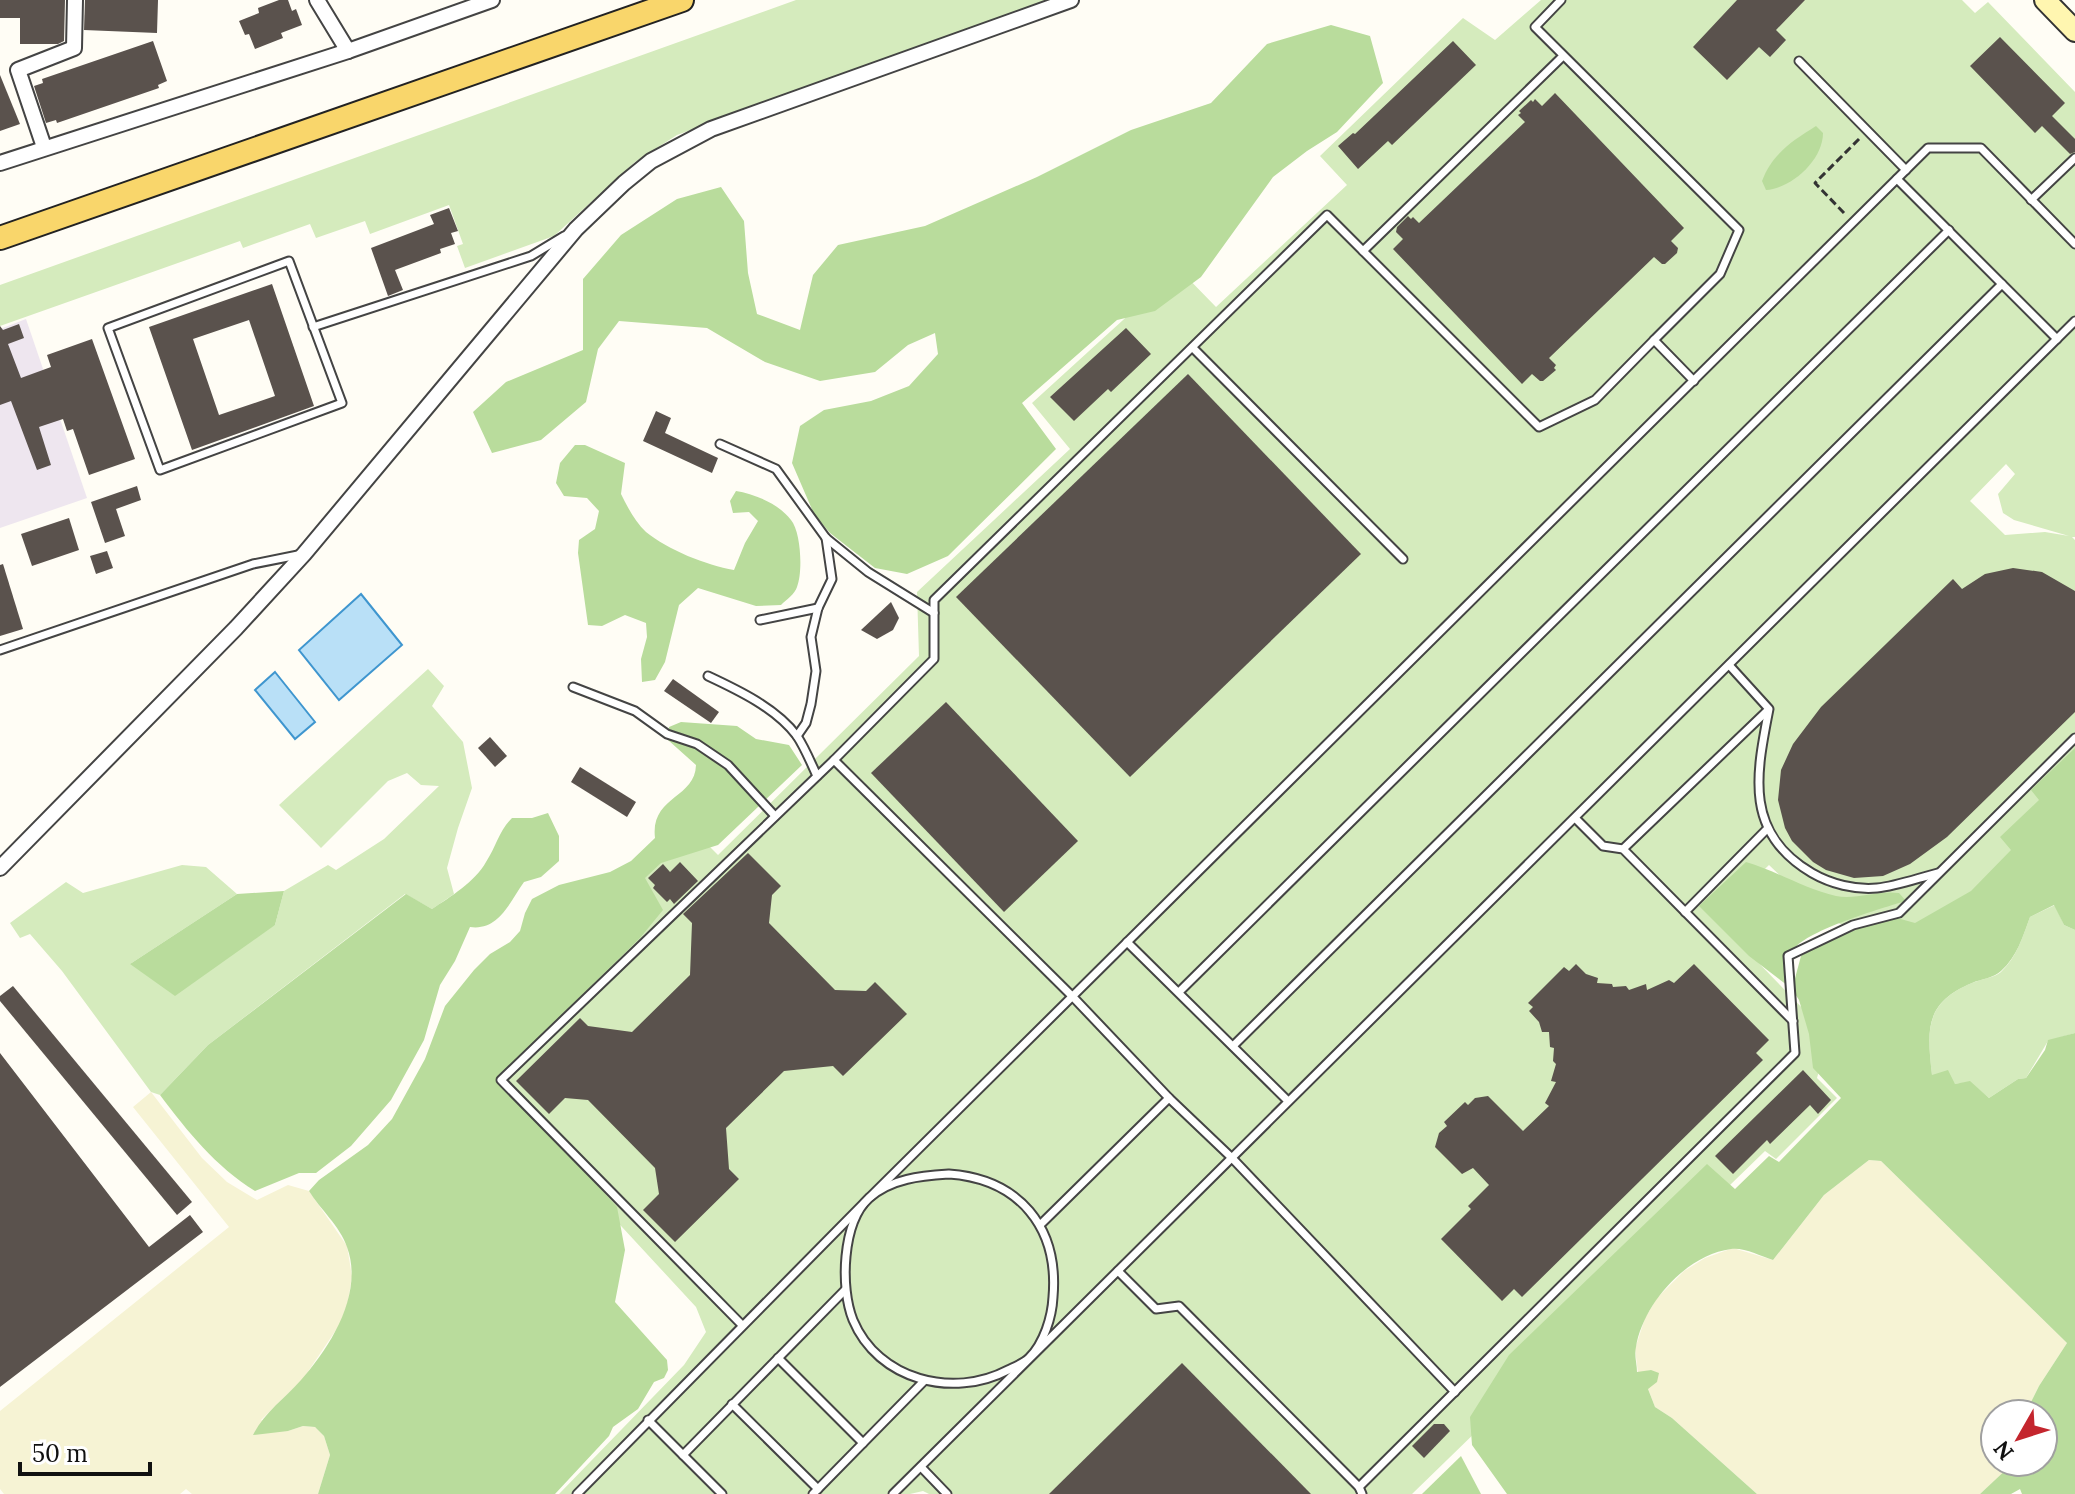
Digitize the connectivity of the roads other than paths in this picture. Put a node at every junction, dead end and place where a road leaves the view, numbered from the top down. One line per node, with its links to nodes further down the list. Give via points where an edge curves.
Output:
1 (75, 0): 12 (street, via 74,48 18,70)
2 (317, 0): 9 (street)
3 (492, 0): 9 (street)
4 (682, 0): 20 (main road)
5 (1071, 0): 18 (street, via 700,134 651,161)
6 (1561, 0): 10 (lane, via 1535,27)
7 (2045, 0): 8 (street)
8 (2075, 30)
9 (348, 51): 12 (street)
10 (1563, 56): 22 (lane); 27 (lane, via 1739,230 1720,274)
11 (1799, 61): 15 (lane)
12 (44, 147): 14 (street)
13 (2075, 158): 17 (lane)
14 (0, 163)
15 (1906, 170): 16 (lane); 17 (lane, via 1928,148 1981,148)
16 (1897, 179): 19 (lane); 29 (lane)
17 (2031, 200): 21 (lane)
18 (576, 229): 25 (lane, via 531,256); 32 (street)
19 (1949, 230): 23 (lane); 54 (lane)
20 (0, 238)
21 (2075, 244)
22 (1363, 251): 27 (lane, via 1539,427 1595,400); 28 (lane, via 1327,215)
23 (2002, 284): 26 (lane); 57 (lane)
24 (2075, 321): 26 (lane)
25 (313, 327): 25 (lane, via 289,261 108,328 160,470 342,403)
26 (2057, 339): 38 (lane)
27 (1654, 340): 29 (lane)
28 (1193, 348): 33 (lane); 35 (lane, via 934,600)
29 (1694, 381): 53 (lane)
30 (720, 444): 31 (lane, via 776,469)
31 (826, 538): 34 (lane, via 832,579); 35 (lane)
32 (304, 554): 37 (lane, via 253,564); 50 (street)
33 (1403, 559)
34 (818, 608): 36 (lane); 42 (lane, via 811,637 816,671 811,704)
35 (934, 613): 44 (lane, via 934,659)
36 (760, 620)
37 (0, 650)
38 (1729, 665): 41 (lane); 47 (lane)
39 (708, 676): 42 (lane, via 737,690)
40 (573, 687): 46 (lane, via 605,697 667,734 697,744 728,765)
41 (1769, 709): 48 (lane, via 1759,762); 49 (lane)
42 (797, 736): 45 (lane)
43 (2075, 738): 51 (lane)
44 (834, 760): 45 (lane); 55 (lane)
45 (817, 776): 46 (lane)
46 (775, 816): 65 (lane, via 501,1080)
47 (1575, 818): 49 (lane, via 1603,846); 59 (lane)
48 (1766, 830): 51 (lane, via 1797,865 1830,884 1877,889); 52 (lane)
49 (1623, 849): 52 (lane)
50 (0, 868)
51 (1940, 873): 56 (lane, via 1899,913 1853,925 1788,956)
52 (1685, 912): 56 (lane)
53 (1127, 942): 54 (lane); 55 (lane)
54 (1179, 992): 57 (lane)
55 (1073, 997): 58 (lane); 61 (lane)
56 (1793, 1021): 69 (lane, via 1795,1053)
57 (1233, 1046): 59 (lane)
58 (1169, 1098): 60 (lane); 62 (lane)
59 (1288, 1101): 60 (lane)
60 (1232, 1158): 63 (lane); 69 (lane)
61 (868, 1199): 62 (lane, via 916,1176 965,1175 1011,1194); 64 (lane, via 847,1247); 65 (lane)
62 (1040, 1225): 67 (lane, via 1053,1262 1054,1295 1047,1326)
63 (1118, 1271): 67 (lane); 75 (lane, via 1156,1309 1179,1306)
64 (845, 1290): 66 (lane); 68 (lane, via 856,1327 871,1347 888,1364)
65 (742, 1325): 71 (lane)
66 (778, 1358): 70 (lane); 72 (lane)
67 (1029, 1358): 68 (lane, via 981,1381); 74 (lane)
68 (924, 1381): 72 (lane)
69 (1455, 1392): 75 (lane)
70 (732, 1404): 73 (lane); 76 (lane)
71 (648, 1420): 73 (lane); 77 (lane)
72 (863, 1443): 76 (lane)
73 (683, 1455): 78 (lane)
74 (921, 1467): 79 (lane); 80 (lane)
75 (1361, 1490)
76 (815, 1492)
77 (577, 1494)
78 (722, 1494)
79 (893, 1494)
80 (947, 1494)

